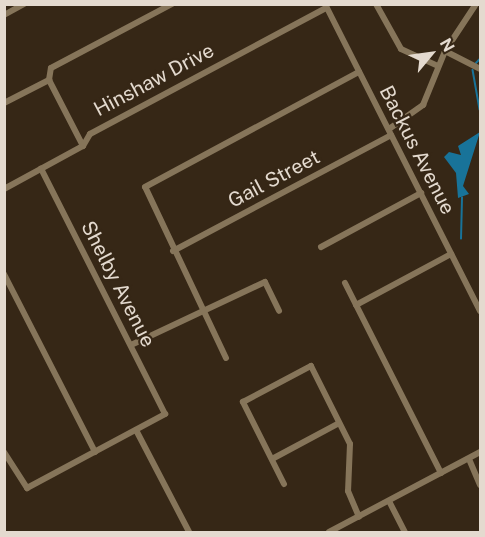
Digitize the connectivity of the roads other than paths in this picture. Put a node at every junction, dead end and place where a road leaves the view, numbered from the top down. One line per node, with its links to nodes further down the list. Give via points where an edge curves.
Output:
1 (24, 4): 6 (street)
2 (172, 4): 12 (street, via 51,68)
3 (375, 4): 9 (street, via 400,49)
4 (476, 4): 8 (street, Gail Street)
5 (325, 6): 11 (street, Backus Avenue); 15 (street, Hinshaw Drive, via 90,134)
6 (11, 7): 7 (street)
7 (4, 15)
8 (445, 51): 9 (street, Gail Street); 10 (street)
9 (438, 66): 14 (street, Gail Street, via 423,105)
10 (480, 69)
11 (359, 72): 14 (street, Backus Avenue); 20 (street, via 146,187)
12 (49, 80): 13 (street); 15 (street)
13 (4, 103)
14 (390, 132): 18 (street, Backus Avenue); 20 (street, Gail Street)
15 (83, 146): 16 (street, Hinshaw Drive)
16 (41, 169): 17 (street, Hinshaw Drive); 28 (street, Shelby Avenue)
17 (4, 189)
18 (421, 193): 19 (street); 21 (street, Backus Avenue)
19 (321, 247)
20 (173, 251): 25 (street)
21 (451, 254): 24 (street); 27 (street, Backus Avenue)
22 (4, 274): 33 (street)
23 (345, 283): 24 (street)
24 (356, 305): 37 (street)
25 (202, 309): 26 (street, via 265,282); 28 (street); 29 (street)
26 (279, 311)
27 (480, 311)
28 (131, 345): 31 (street, Shelby Avenue, via 165,414)
29 (226, 358)
30 (339, 423): 35 (street); 35 (street, via 310,366 243,402); 41 (street, via 350,444 348,491)
31 (136, 430): 33 (street); 42 (street)
32 (4, 452): 33 (street, via 24,488)
33 (95, 452)
34 (480, 452): 36 (street)
35 (272, 459): 38 (street)
36 (469, 459): 37 (street); 39 (street)
37 (441, 473): 40 (street)
38 (284, 484)
39 (480, 485)
40 (389, 501): 41 (street); 44 (street)
41 (359, 517): 43 (street)
42 (189, 532)
43 (329, 532)
44 (405, 532)

